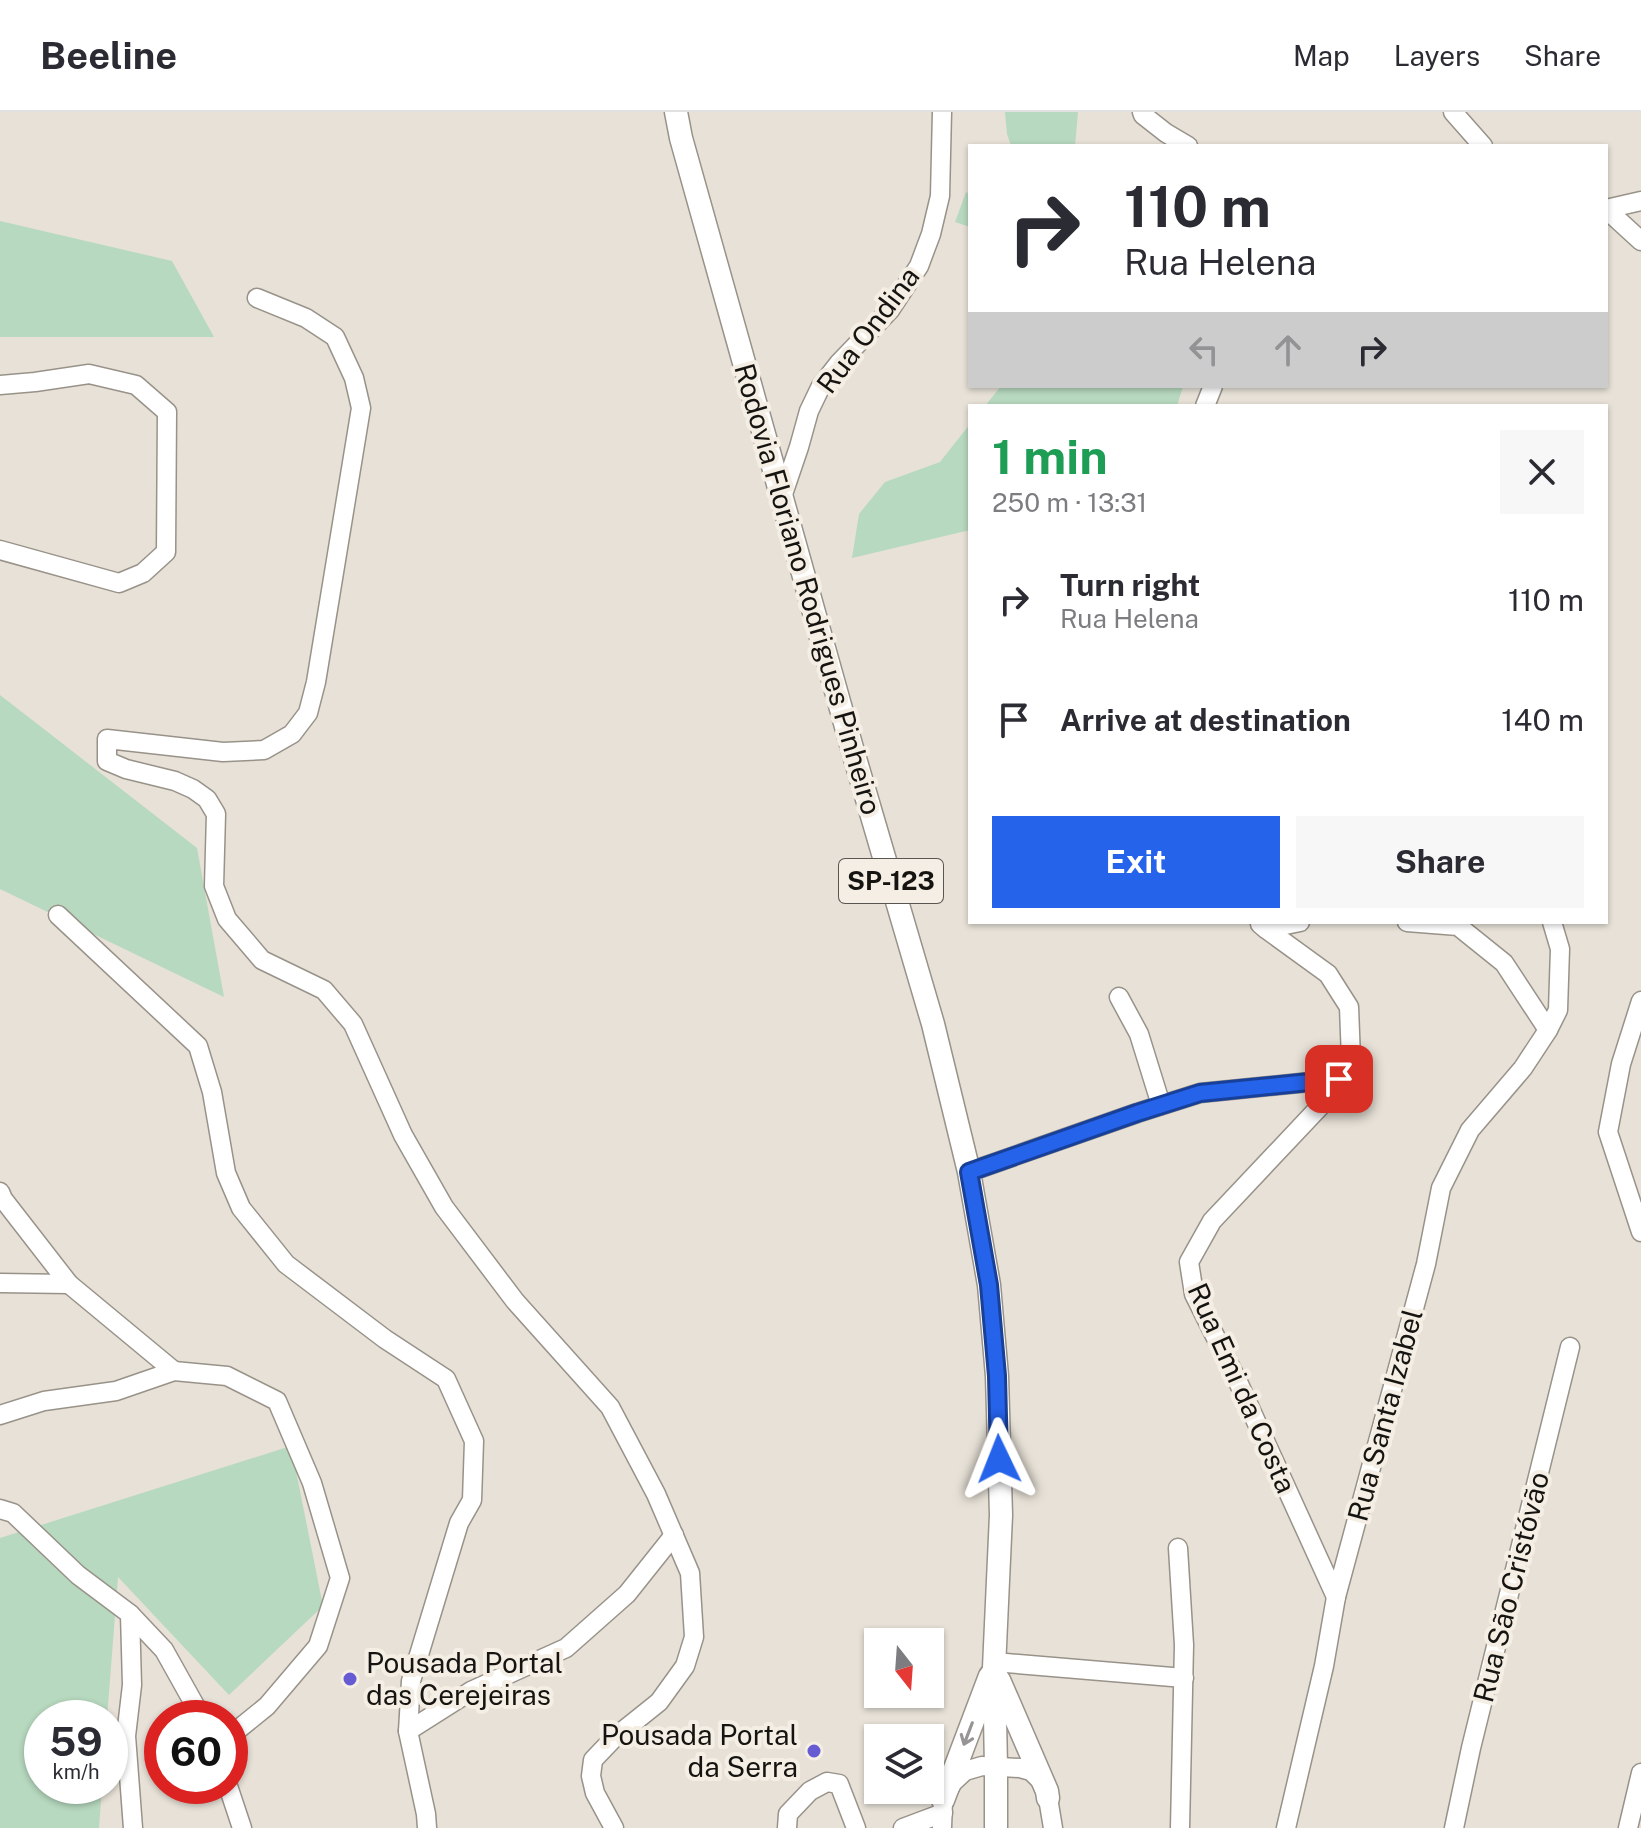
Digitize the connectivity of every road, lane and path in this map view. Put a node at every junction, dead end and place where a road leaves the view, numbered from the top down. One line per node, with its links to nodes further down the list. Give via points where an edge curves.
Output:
1 (676, 112): 13 (main road, Rodovia Floriano Rodrigues Pinheiro / SP-123)
2 (942, 112): 13 (street, Rua Ondina, via 940,196 919,266 890,310 821,386)
3 (1142, 112): 5 (street)
4 (1453, 112): 6 (street)
5 (1185, 144)
6 (1481, 144)
7 (1641, 201): 8 (street)
8 (1608, 209)
9 (1608, 211): 10 (street)
10 (1641, 241)
11 (257, 298): 33 (street, via 306,318 335,337 361,408 308,713 292,734 264,750 223,752 107,739 107,761 175,781 207,799 216,814 214,886 227,919 262,960 324,990 353,1024 403,1135 444,1207 515,1301 610,1407)
12 (0, 385): 14 (street, via 89,374 136,385 167,412 166,552 143,573 119,583)
13 (782, 497): 24 (main road, Rodovia Floriano Rodrigues Pinheiro / SP-123, via 933,1024)
14 (0, 550)
15 (58, 915): 41 (street, via 198,1046 226,1173 241,1208 286,1264 446,1379 474,1441 472,1500 459,1523 411,1681)
16 (1432, 924): 21 (street, via 1458,926 1504,963)
17 (1553, 924): 21 (street, via 1560,949 1558,1010)
18 (1262, 925): 22 (street, Rua Emi da Costa, via 1328,974 1349,1007 1351,1059)
19 (1119, 997): 23 (street, via 1139,1034)
20 (1641, 1001): 26 (street, via 1621,1064 1608,1132)
21 (1548, 1030): 35 (street, Rua Santa Izabel, via 1470,1130 1441,1188 1426,1264)
22 (1339, 1079): 23 (street, via 1200,1093); 35 (street, Rua Emi da Costa, via 1328,1098 1212,1221 1189,1262 1194,1294)
23 (1161, 1105): 24 (street)
24 (969, 1172): 37 (main road, Rodovia Floriano Rodrigues Pinheiro / SP-123, via 989,1285 997,1376 1001,1515)
25 (0, 1192): 28 (street)
26 (1641, 1232)
27 (0, 1283): 28 (street)
28 (69, 1284): 30 (street)
29 (1570, 1347): 58 (street, Rua São Cristóvão)
30 (174, 1371): 31 (street, via 116,1391 44,1401); 40 (street, via 227,1376 277,1401 312,1483 340,1578 318,1646)
31 (0, 1415)
32 (0, 1509): 36 (street, via 13,1513 78,1575)
33 (674, 1535): 41 (street, via 627,1594 566,1648 471,1691); 50 (street, via 690,1573 694,1637 685,1666 659,1702 593,1760 595,1793)
34 (1178, 1548): 38 (street)
35 (1336, 1597): 57 (street, Rua Santa Izabel)
36 (130, 1614): 39 (street, via 164,1650); 47 (street, via 132,1685 126,1736)
37 (994, 1665): 38 (street); 42 (main road, Rodovia Floriano Rodrigues Pinheiro / SP-123); 44 (main road); 46 (main road, one-way to 46)
38 (1184, 1678): 56 (street)
39 (192, 1700)
40 (248, 1721)
41 (408, 1731): 49 (street)
42 (996, 1767): 44 (street, via 1031,1771); 46 (street, via 965,1771 953,1782); 54 (main road, Rodovia Floriano Rodrigues Pinheiro / SP-123)
43 (1641, 1773): 59 (street)
44 (1048, 1798): 55 (street)
45 (234, 1804): 48 (street)
46 (942, 1814): 53 (street)
47 (133, 1828)
48 (242, 1828)
49 (427, 1828)
50 (614, 1828)
51 (787, 1828): 52 (street, via 788,1814 827,1782 839,1784)
52 (856, 1828)
53 (903, 1828)
54 (996, 1828)
55 (1053, 1828)
56 (1180, 1828)
57 (1286, 1828)
58 (1454, 1828)
59 (1628, 1828)

